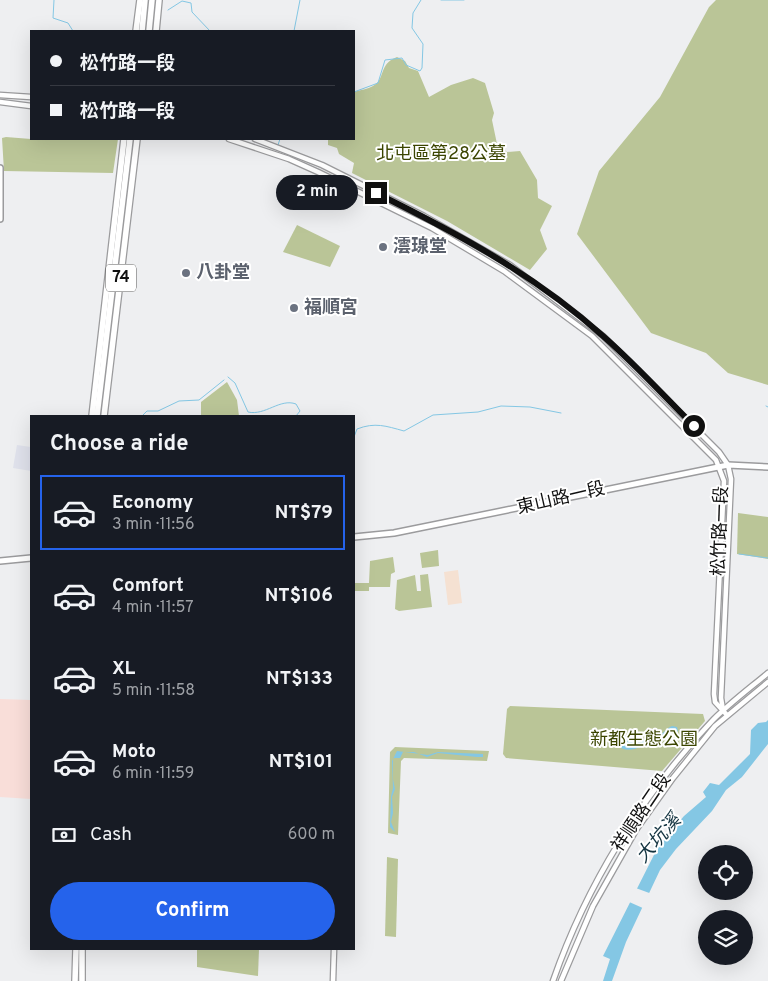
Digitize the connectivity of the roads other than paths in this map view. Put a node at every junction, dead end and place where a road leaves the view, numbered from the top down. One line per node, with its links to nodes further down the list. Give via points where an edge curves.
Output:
1 (140, 0): 5 (highway)
2 (145, 0): 6 (highway)
3 (152, 0): 7 (highway)
4 (159, 0): 8 (highway)
5 (136, 30)
6 (142, 30)
7 (149, 30)
8 (156, 30)
9 (0, 95): 10 (street)
10 (30, 97)
11 (0, 102): 12 (street)
12 (30, 106)
13 (124, 140): 20 (highway, 74)
14 (130, 140): 21 (highway, 74)
15 (137, 140): 22 (highway, 74)
16 (232, 140): 25 (street, 松竹路一段, via 318,172 432,228 504,271 603,346)
17 (258, 140): 23 (street, 松竹路一段, via 298,155 417,213 510,264 603,336 716,448)
18 (0, 168): 19 (main road)
19 (0, 219)
20 (92, 415)
21 (97, 415)
22 (104, 415)
23 (728, 465): 24 (main road, 東山路一段); 25 (main road, 東山路一段); 31 (street, 松竹路一段, via 731,479)
24 (768, 466)
25 (720, 467): 26 (main road, 東山路一段, via 410,530); 31 (street, 松竹路一段, via 724,481 714,700)
26 (355, 537)
27 (30, 558): 28 (main road)
28 (0, 561)
29 (768, 673): 31 (street, 祥順路二段)
30 (768, 682): 32 (street, 祥順路二段)
31 (723, 711): 32 (street, 松竹路一段); 39 (street, 祥順路二段, via 666,777 628,828 580,915)
32 (727, 715): 40 (street, 祥順路二段, via 673,778 636,830 593,906)
33 (76, 950): 36 (highway)
34 (82, 950): 37 (highway)
35 (334, 950): 38 (street)
36 (75, 981)
37 (82, 981)
38 (333, 981)
39 (553, 981)
40 (561, 981)

